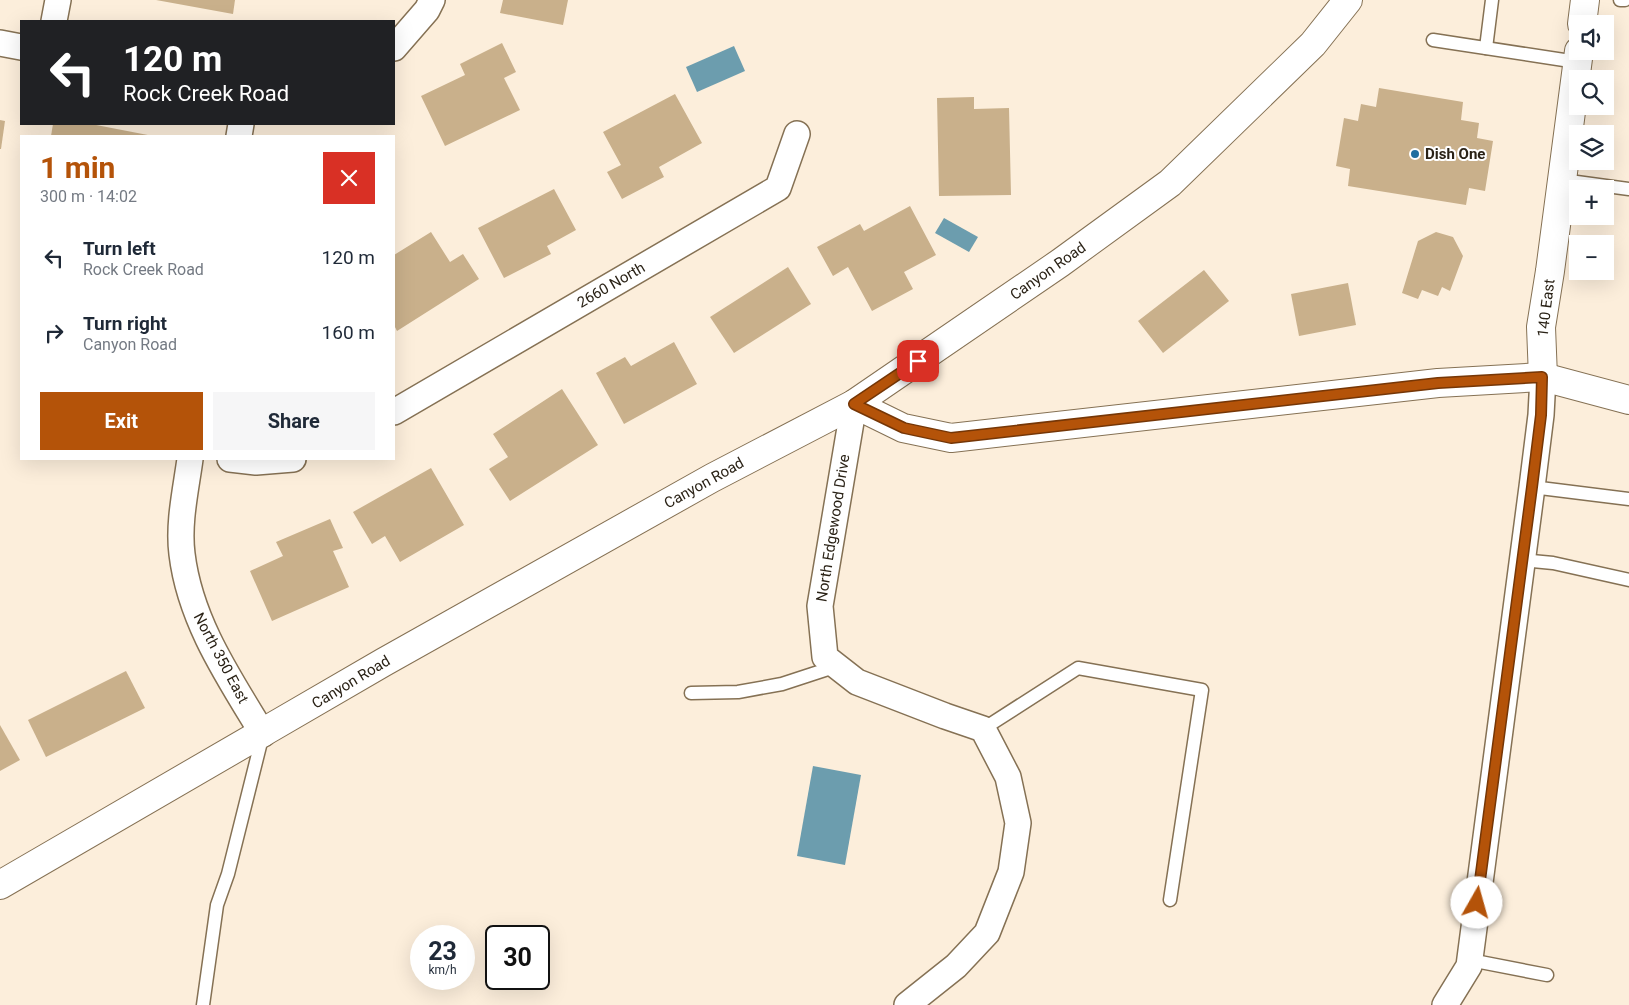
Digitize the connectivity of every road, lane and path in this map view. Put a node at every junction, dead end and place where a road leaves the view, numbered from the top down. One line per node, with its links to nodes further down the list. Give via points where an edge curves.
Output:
1 (58, 0): 9 (street)
2 (432, 0): 13 (street)
3 (1348, 0): 22 (main road, Canyon Road, via 1313,44 1170,183 1060,263)
4 (1492, 0): 14 (lane)
5 (1585, 0): 8 (main road)
6 (1620, 0): 7 (lane)
7 (1625, 0)
8 (1583, 15)
9 (54, 20)
10 (1433, 40): 14 (lane)
11 (0, 43): 12 (street)
12 (20, 47)
13 (395, 47)
14 (1486, 48): 15 (lane)
15 (1569, 55)
16 (1577, 60): 18 (main road, 140 East)
17 (797, 134): 23 (street, 2660 North, via 778,188)
18 (1562, 180): 19 (lane); 20 (main road, 140 East, via 1541,327)
19 (1629, 189)
20 (1542, 377): 21 (main road); 22 (main road, via 1438,383 951,438 904,428); 27 (street, 140 East)
21 (1629, 400)
22 (854, 404): 31 (street, North Edgewood Drive, via 820,606 825,656); 34 (main road, Canyon Road, via 686,492)
23 (395, 411)
24 (190, 460): 34 (street, North 350 East, via 184,499 182,552 189,592 203,629)
25 (239, 460): 26 (street)
26 (281, 460)
27 (1532, 487): 28 (lane); 29 (street, 140 East)
28 (1629, 499)
29 (1522, 560): 30 (lane, via 1553,563); 37 (street, 140 East)
30 (1629, 580)
31 (837, 666): 32 (lane, via 782,684 738,692); 33 (street, North Edgewood Drive, via 857,682)
32 (691, 693)
33 (983, 729): 36 (lane, via 1078,668 1202,690); 40 (street, via 1008,777 1018,823 1011,872 987,932 956,966)
34 (263, 734): 35 (main road, Canyon Road); 39 (lane, via 228,874 217,905)
35 (0, 885)
36 (1170, 900)
37 (1470, 960): 38 (lane); 41 (street, 140 East)
38 (1547, 975)
39 (202, 1005)
40 (907, 1005)
41 (1445, 1005)

